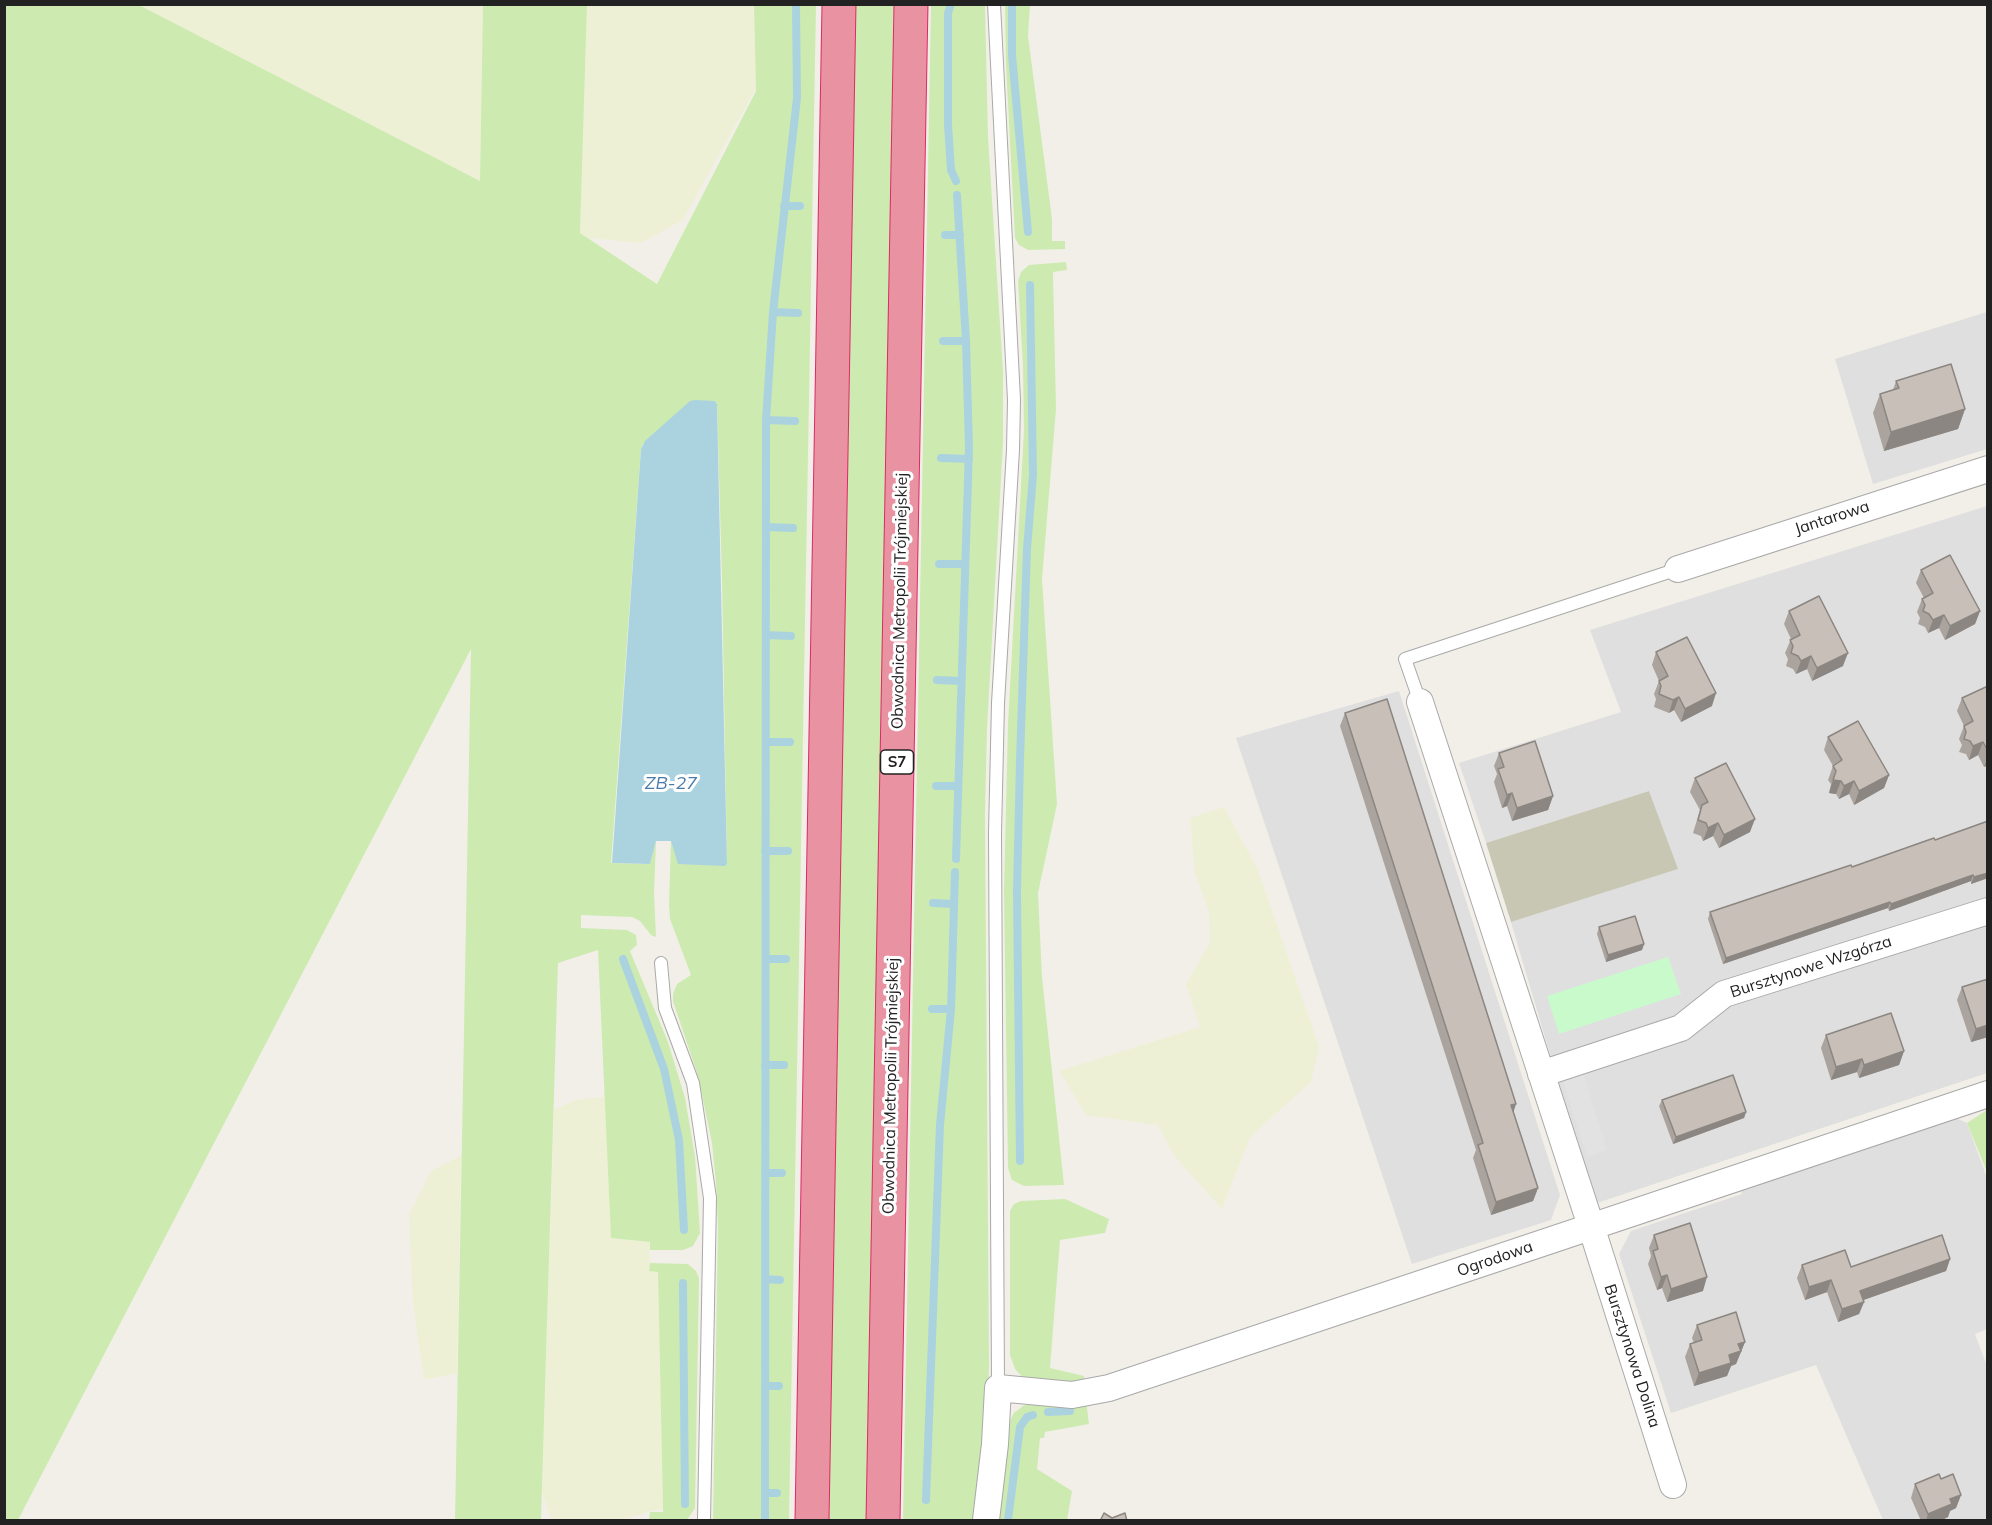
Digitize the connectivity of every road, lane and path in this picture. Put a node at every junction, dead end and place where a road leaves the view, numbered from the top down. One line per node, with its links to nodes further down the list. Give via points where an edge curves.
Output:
1 (839, 4): 15 (highway)
2 (911, 4): 16 (highway, Obwodnica Metropolii Trójmiejskiej / S7)
3 (994, 4): 12 (lane, via 1014,400 995,833)
4 (1988, 469): 5 (street, Jantarowa)
5 (1678, 569): 6 (lane, via 1405,659)
6 (1420, 702): 9 (street)
7 (1988, 910): 9 (street, Bursztynowe Wzgórza, via 1724,994 1681,1029)
8 (660, 963): 14 (lane, via 666,1008 693,1083 710,1198)
9 (1541, 1074): 11 (street)
10 (1988, 1094): 11 (street, Ogrodowa)
11 (1591, 1226): 12 (street, Ogrodowa, via 1085,1395); 13 (street, Bursztynowa Dolina)
12 (998, 1388): 17 (street)
13 (1673, 1485)
14 (704, 1521)
15 (813, 1521)
16 (883, 1521)
17 (986, 1521)

